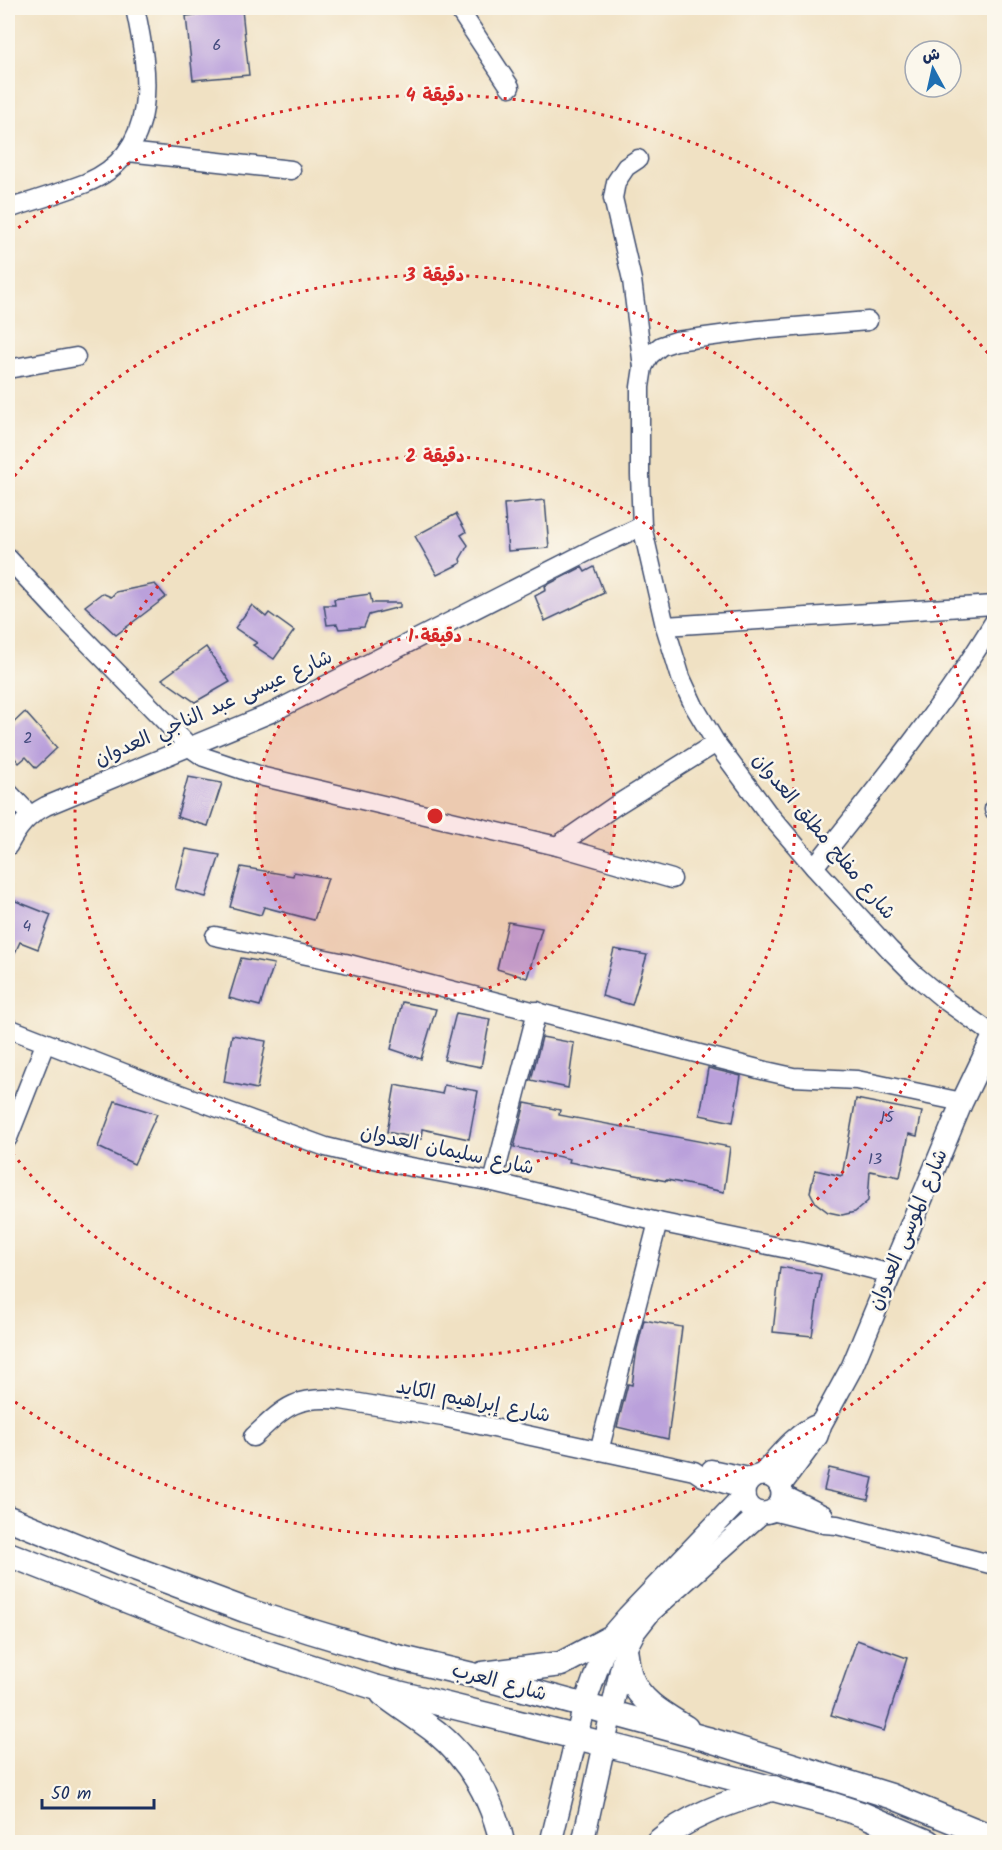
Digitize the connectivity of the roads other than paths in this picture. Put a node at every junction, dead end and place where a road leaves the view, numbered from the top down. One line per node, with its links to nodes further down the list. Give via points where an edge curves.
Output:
1 (135, 8): 4 (street, via 146,83 144,115)
2 (458, 8): 3 (street)
3 (510, 87)
4 (128, 152): 6 (street); 7 (street, via 88,182)
5 (638, 159): 10 (street, شارع مفلح مطلق العدوان, via 626,167 616,182 613,198 633,280)
6 (291, 170)
7 (8, 209)
8 (867, 321): 10 (street, via 676,341 655,350)
9 (76, 357): 11 (street)
10 (643, 367): 12 (street, شارع مفلح مطلق العدوان, via 639,408)
11 (8, 369)
12 (642, 526): 16 (street, شارع مفلح مطلق العدوان); 18 (street, شارع عيسى عبد الناجي العدوان, via 271,713)
13 (8, 558): 18 (street)
14 (994, 605): 16 (street)
15 (994, 622): 23 (street, via 949,692)
16 (665, 626): 17 (street, شارع مفلح مطلق العدوان, via 681,678)
17 (716, 743): 22 (street); 23 (street, شارع مفلح مطلق العدوان)
18 (191, 747): 20 (street, شارع عيسى عبد الناجي العدوان); 22 (street, via 204,757 264,777)
19 (8, 792): 20 (street)
20 (30, 815): 21 (street, شارع عيسى عبد الناجي العدوان)
21 (8, 846)
22 (557, 846): 24 (street)
23 (814, 867): 28 (street, شارع مفلح مطلق العدوان, via 915,975)
24 (672, 879)
25 (215, 936): 26 (street, via 345,963)
26 (537, 1011): 30 (street, via 793,1077 857,1080); 32 (street)
27 (8, 1028): 29 (street, شارع سليمان العدوان)
28 (994, 1035): 30 (street, شارع الموسى العدوان)
29 (45, 1044): 31 (street); 32 (street, شارع سليمان العدوان, via 326,1148)
30 (962, 1102): 34 (street, شارع الموسى العدوان)
31 (8, 1138)
32 (493, 1182): 33 (street, شارع سليمان العدوان)
33 (658, 1222): 34 (street, شارع سليمان العدوان); 37 (street)
34 (891, 1274): 35 (street, شارع الموسى العدوان, via 852,1367)
35 (821, 1424): 38 (street, شارع الموسى العدوان, via 807,1429); 39 (street, شارع الموسى العدوان)
36 (253, 1437): 37 (street, شارع إبراهيم الكايد, via 286,1407 326,1398 443,1417)
37 (598, 1451): 38 (street, شارع إبراهيم الكايد, via 694,1471 707,1468)
38 (751, 1485): 39 (street, via 773,1478); 39 (street, via 749,1507); 43 (street, شارع الموسى العدوان, via 628,1616)
39 (774, 1501): 42 (street, via 824,1524); 43 (street, شارع الموسى العدوان)
40 (8, 1518): 44 (main road, شارع العرب, via 245,1610 393,1656)
41 (8, 1554): 45 (main road, شارع العرب, via 228,1640)
42 (994, 1565)
43 (617, 1645): 44 (main road, via 561,1664); 46 (street, شارع الموسى العدوان); 47 (street, شارع الموسى العدوان); 49 (main road, via 641,1696)
44 (472, 1675): 46 (main road, شارع العرب)
45 (374, 1687): 48 (main road, شارع العرب); 53 (main road, via 438,1734 465,1760 494,1814)
46 (584, 1706): 47 (main road, شارع العرب); 48 (street, شارع الموسى العدوان)
47 (611, 1714): 49 (main road, شارع العرب); 50 (street, شارع الموسى العدوان)
48 (576, 1738): 50 (main road, شارع العرب); 54 (street, شارع الموسى العدوان)
49 (706, 1739): 52 (main road, شارع العرب, via 891,1796)
50 (605, 1745): 51 (main road, شارع العرب); 55 (street, شارع الموسى العدوان)
51 (774, 1788): 56 (main road, via 686,1821); 57 (main road, شارع العرب, via 864,1815)
52 (994, 1838)
53 (502, 1842)
54 (551, 1842)
55 (583, 1842)
56 (658, 1842)
57 (928, 1842)

